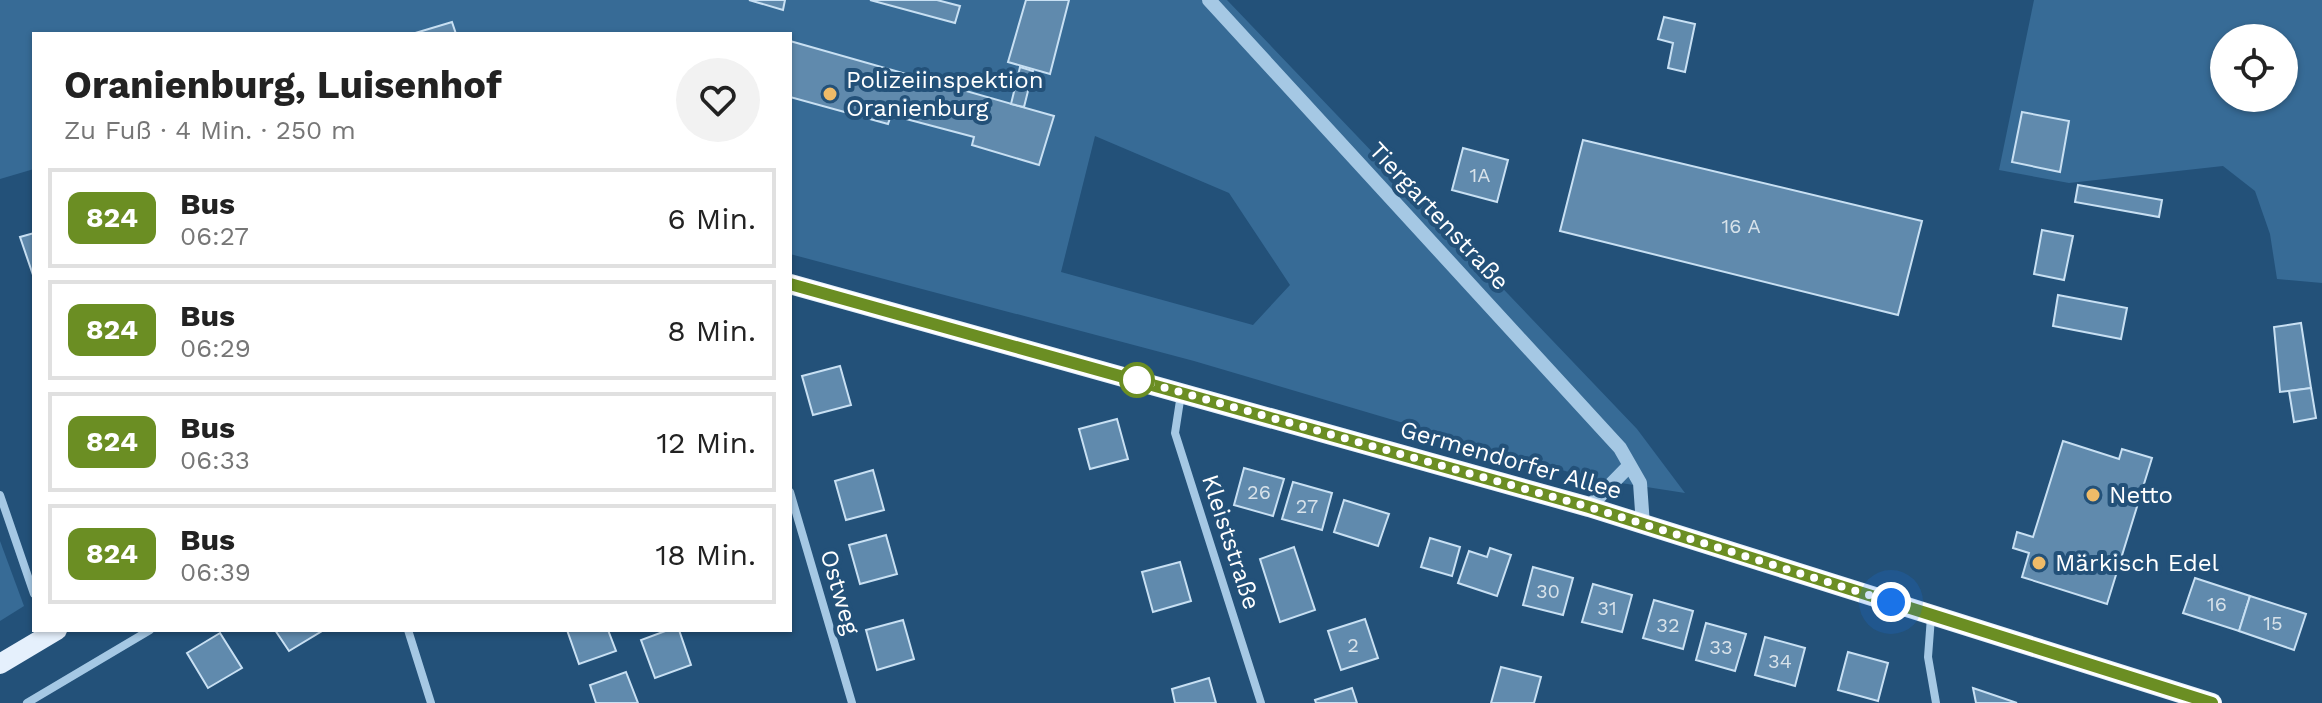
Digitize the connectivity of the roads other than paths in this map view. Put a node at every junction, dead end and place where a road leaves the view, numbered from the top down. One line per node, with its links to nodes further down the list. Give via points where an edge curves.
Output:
1 (1209, 0): 4 (street, Tiergartenstraße, via 1568,390 1620,448)
2 (792, 285): 3 (main road, Germendorfer Allee)
3 (1181, 393): 7 (main road, Germendorfer Allee); 18 (street, Kleiststraße, via 1175,433)
4 (1629, 466): 7 (street); 8 (street, Tiergartenstraße, via 1640,483)
5 (0, 495): 9 (street)
6 (792, 499): 17 (street, Ostweg)
7 (1589, 507): 8 (main road, Germendorfer Allee)
8 (1643, 525): 10 (main road, Germendorfer Allee)
9 (32, 588)
10 (1932, 615): 19 (street, via 1928,657); 20 (main road, Germendorfer Allee)
11 (51, 632): 14 (main road)
12 (147, 632): 15 (street)
13 (409, 632): 16 (street)
14 (0, 664)
15 (27, 703)
16 (431, 703)
17 (852, 703)
18 (1261, 703)
19 (1936, 703)
20 (2212, 703)

